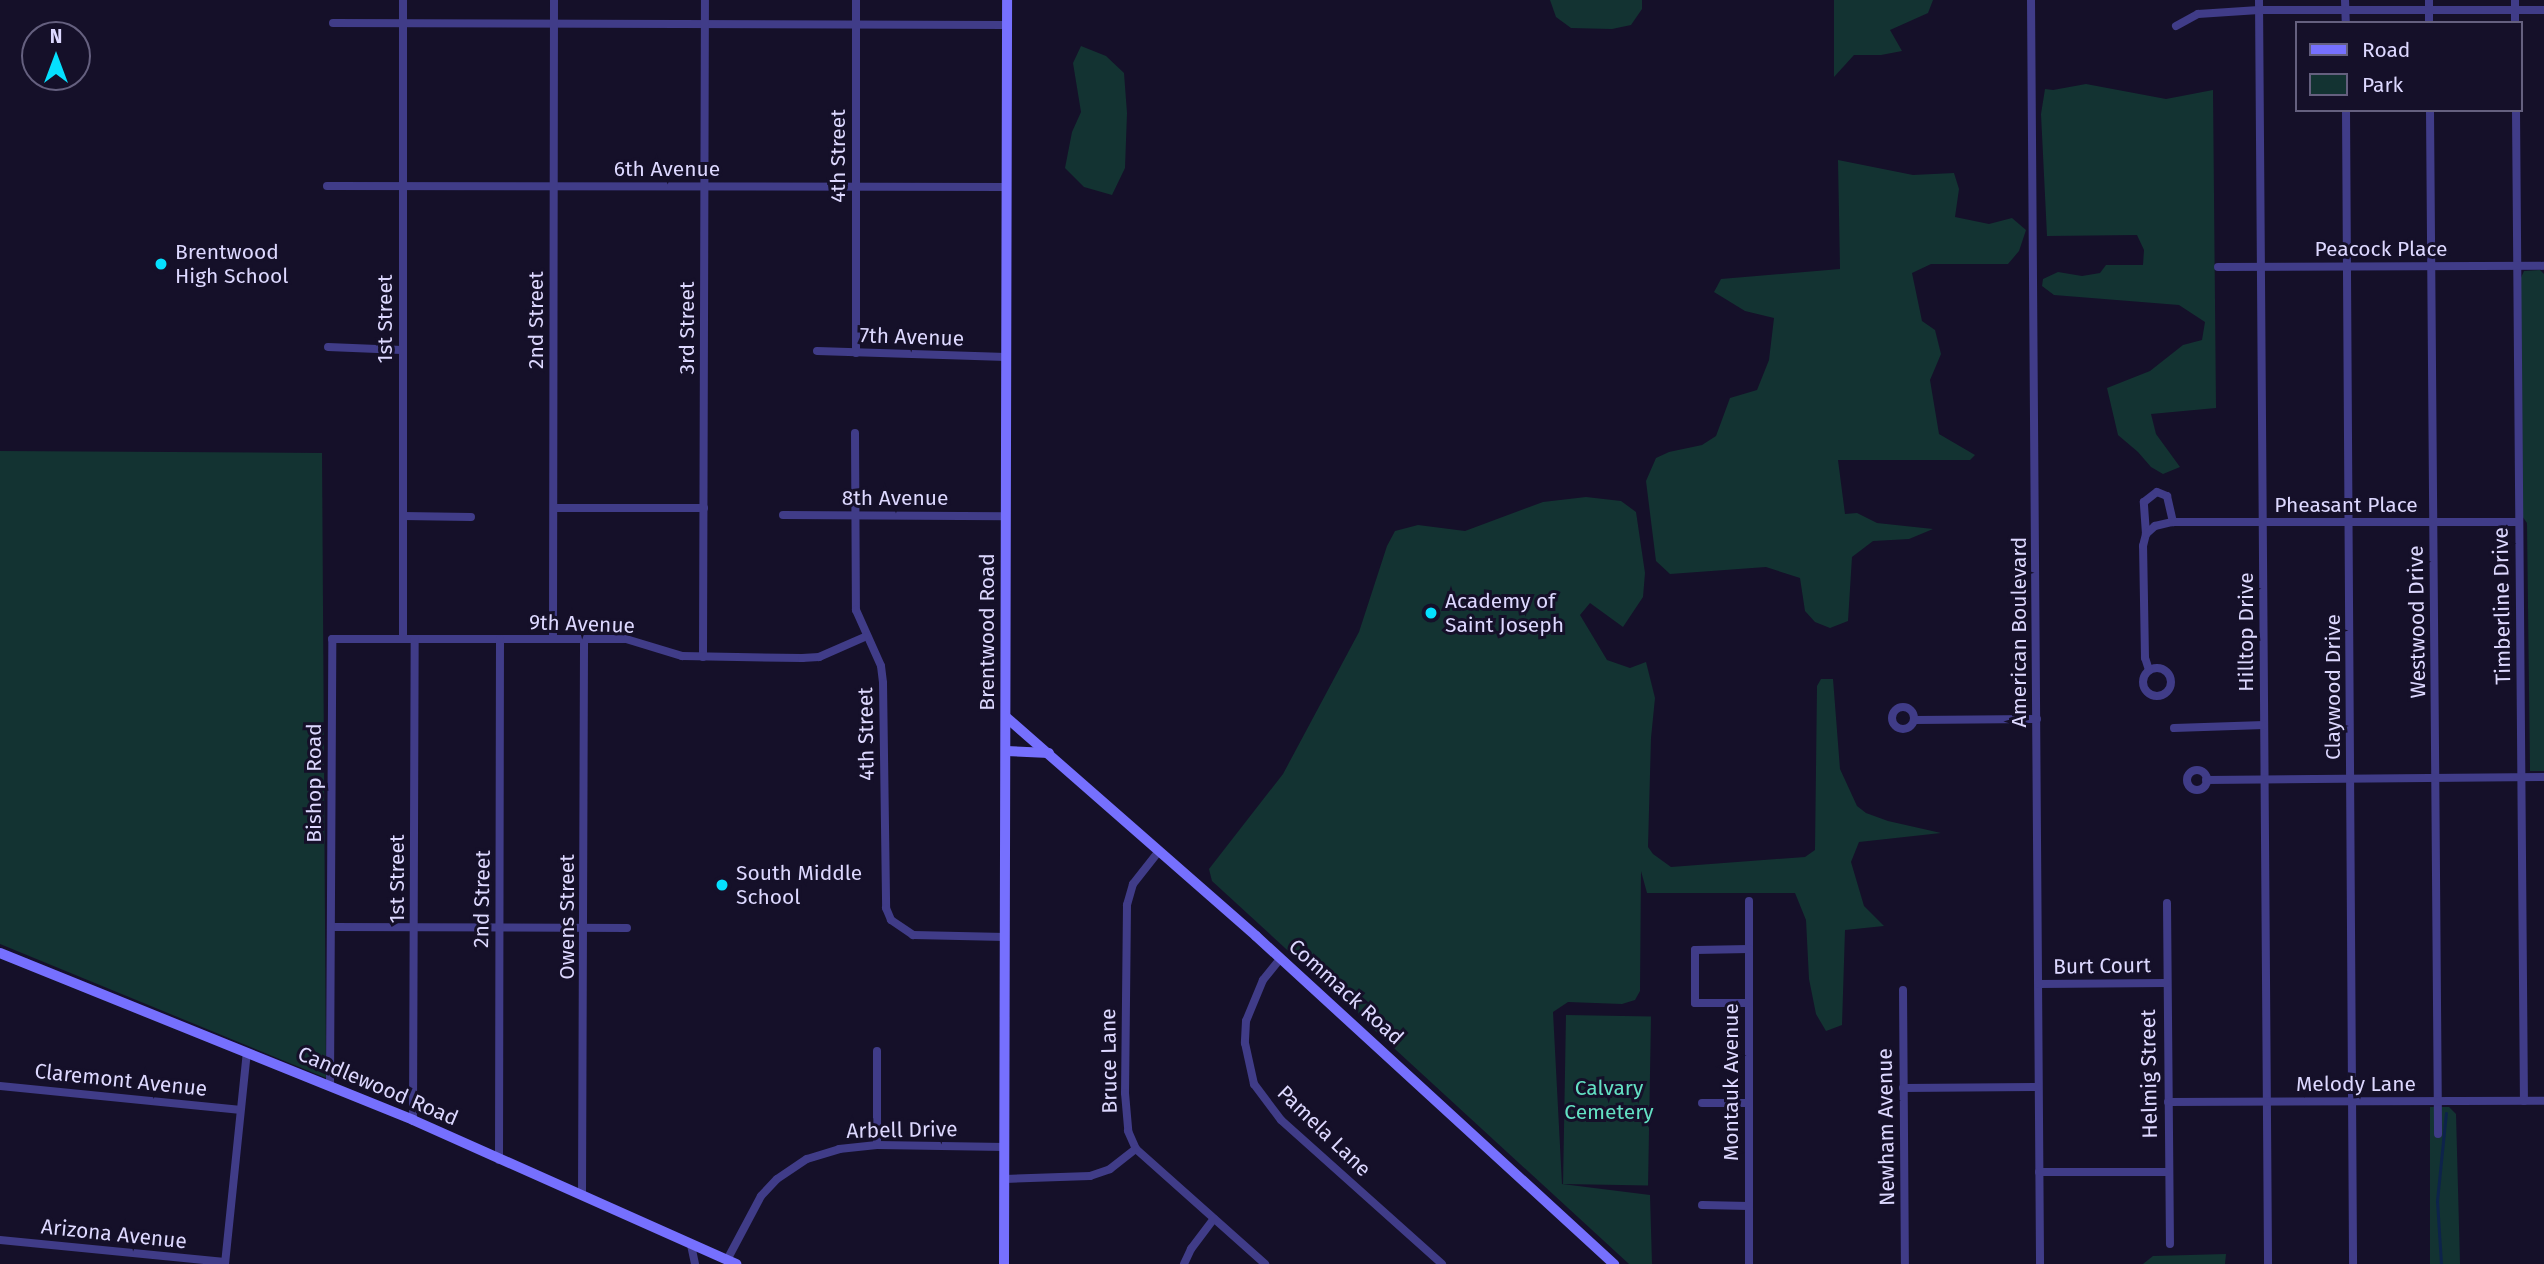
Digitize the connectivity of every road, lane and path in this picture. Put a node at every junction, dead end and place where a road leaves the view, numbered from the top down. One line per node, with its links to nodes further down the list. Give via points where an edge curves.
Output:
1 (403, 0): 20 (street, 1st Street)
2 (554, 0): 22 (street, 2nd Street)
3 (705, 0): 21 (street, 3rd Street)
4 (856, 0): 23 (street, 4th Street)
5 (1007, 0): 24 (street, Brentwood Road)
6 (2031, 0): 70 (street, American Boulevard)
7 (2259, 0): 11 (street, Hilltop Drive)
8 (2345, 0): 14 (street)
9 (2429, 0): 12 (street)
10 (2515, 0): 15 (street)
11 (2259, 10): 14 (street); 25 (street, via 2198,14); 40 (street, Hilltop Drive)
12 (2429, 10): 14 (street); 15 (street); 17 (street)
13 (2544, 10): 15 (street)
14 (2346, 11): 16 (street)
15 (2515, 11): 18 (street)
16 (2346, 21)
17 (2429, 21)
18 (2515, 21)
19 (333, 23): 20 (street)
20 (403, 23): 22 (street); 30 (street, 1st Street)
21 (705, 23): 22 (street); 23 (street); 32 (street, 3rd Street)
22 (554, 24): 31 (street, 2nd Street)
23 (855, 24): 24 (street); 33 (street, 4th Street)
24 (1007, 24): 34 (street, Brentwood Road)
25 (2176, 26)
26 (2346, 112): 35 (street, Claywood Drive)
27 (2430, 112): 36 (street, Westwood Drive)
28 (2516, 112): 37 (street, Timberline Drive)
29 (327, 186): 30 (street, 6th Avenue)
30 (404, 186): 31 (street, 6th Avenue); 42 (street, 1st Street)
31 (554, 187): 32 (street, 6th Avenue); 47 (street, 2nd Street)
32 (704, 187): 33 (street, 6th Avenue); 48 (street, 3rd Street)
33 (855, 187): 34 (street, 6th Avenue); 44 (street, 4th Street)
34 (1006, 187): 45 (street, Brentwood Road)
35 (2347, 266): 36 (street, Peacock Place); 40 (street, Peacock Place); 55 (street, Claywood Drive)
36 (2431, 266): 37 (street, Peacock Place); 56 (street, Westwood Drive)
37 (2516, 266): 38 (street, Peacock Place); 57 (street, Timberline Drive)
38 (2544, 266)
39 (2218, 267): 40 (street, Peacock Place)
40 (2261, 267): 58 (street, Hilltop Drive)
41 (328, 346): 42 (street)
42 (402, 351): 51 (street, 1st Street)
43 (817, 351): 44 (street, 7th Avenue)
44 (856, 353): 45 (street, 7th Avenue)
45 (1006, 357): 52 (street, Brentwood Road)
46 (855, 433): 50 (street, 4th Street)
47 (554, 508): 48 (street); 65 (street, 2nd Street)
48 (704, 508): 67 (street, 3rd Street)
49 (783, 515): 50 (street, 8th Avenue)
50 (856, 515): 52 (street, 8th Avenue); 60 (street, 4th Street, via 856,610)
51 (403, 516): 53 (street); 62 (street, 1st Street)
52 (1006, 516): 69 (street, Brentwood Road)
53 (471, 517)
54 (2173, 522): 58 (street, Pheasant Place); 59 (street, via 2155,526); 59 (street, via 2167,496 2157,492 2144,502)
55 (2349, 522): 56 (street, Pheasant Place); 58 (street, Pheasant Place); 76 (street, Claywood Drive)
56 (2434, 522): 57 (street, Pheasant Place); 77 (street, Westwood Drive)
57 (2519, 522): 78 (street, Timberline Drive)
58 (2263, 523): 72 (street, Hilltop Drive)
59 (2146, 534): 68 (street)
60 (867, 636): 67 (street, 9th Avenue, via 819,657); 90 (street, 4th Street, via 881,666 883,683 886,908 891,920 913,935)
61 (332, 639): 62 (street, 9th Avenue); 85 (street, Bishop Road)
62 (403, 639): 63 (street, 9th Avenue)
63 (415, 639): 64 (street, 9th Avenue); 86 (street, 1st Street)
64 (500, 639): 65 (street, 9th Avenue); 87 (street, 2nd Street)
65 (553, 639): 66 (street, 9th Avenue)
66 (584, 639): 67 (street, 9th Avenue, via 626,639 674,654); 88 (street, Owens Street)
67 (704, 657)
68 (2149, 670)
69 (1006, 717): 74 (street, Brentwood Road); 75 (street, Commack Road)
70 (2037, 719): 71 (street); 95 (street, American Boulevard)
71 (1914, 720)
72 (2264, 725): 73 (street); 80 (street, Hilltop Drive)
73 (2174, 728)
74 (1006, 751): 75 (street); 90 (street, Brentwood Road)
75 (1049, 752): 82 (street, Commack Road)
76 (2351, 777): 77 (street); 80 (street); 110 (street, Claywood Drive)
77 (2436, 777): 78 (street); 104 (street, Westwood Drive)
78 (2521, 777): 79 (street); 105 (street, Timberline Drive)
79 (2544, 777)
80 (2264, 778): 81 (street); 109 (street, Hilltop Drive)
81 (2206, 780)
82 (1159, 851): 93 (street, Commack Road); 117 (street, Bruce Lane, via 1133,884 1127,905 1126,1116)
83 (1749, 901): 91 (street, Montauk Avenue)
84 (2167, 903): 94 (street, Helmig Street)
85 (331, 927): 86 (street); 101 (street, Bishop Road)
86 (414, 928): 87 (street); 113 (street, 1st Street)
87 (499, 928): 88 (street); 118 (street, 2nd Street)
88 (584, 928): 89 (street); 122 (street, Owens Street)
89 (627, 928)
90 (1005, 937): 116 (street, Brentwood Road)
91 (1749, 949): 97 (street, Montauk Avenue); 97 (street, via 1695,950 1695,1003)
92 (0, 953): 99 (street, Candlewood Road)
93 (1280, 958): 135 (street, Pamela Lane, via 1263,980 1246,1021 1245,1043 1254,1084 1280,1120); 136 (street, Commack Road)
94 (2166, 983): 95 (street, Burt Court); 108 (street, Helmig Street)
95 (2039, 984): 102 (street, American Boulevard)
96 (1903, 990): 103 (street, Newham Avenue)
97 (1749, 1003): 111 (street, Montauk Avenue)
98 (877, 1051): 115 (street)
99 (247, 1052): 101 (street, Candlewood Road); 112 (street)
100 (0, 1086): 112 (street, Claremont Avenue)
101 (330, 1086): 113 (street, Candlewood Road)
102 (2038, 1087): 103 (street); 119 (street, American Boulevard)
103 (1903, 1088): 138 (street, Newham Avenue)
104 (2438, 1101): 105 (street, Melody Lane); 110 (street, Melody Lane); 114 (street, Westwood Drive)
105 (2524, 1101): 106 (street, Melody Lane)
106 (2544, 1101)
107 (1702, 1102): 111 (street)
108 (2168, 1102): 109 (street, Melody Lane); 120 (street, Helmig Street)
109 (2267, 1102): 110 (street, Melody Lane); 140 (street, Hilltop Drive)
110 (2352, 1102): 141 (street, Claywood Drive)
111 (1748, 1103): 124 (street, Montauk Avenue)
112 (239, 1110): 130 (street)
113 (413, 1120): 118 (street, Candlewood Road)
114 (2438, 1134)
115 (877, 1145): 116 (street, Arbell Drive); 129 (street, Arbell Drive, via 824,1152 776,1180 751,1210)
116 (1005, 1147): 121 (street, Brentwood Road)
117 (1136, 1149): 121 (street, via 1110,1169 1090,1176); 125 (street)
118 (499, 1160): 122 (street, Candlewood Road)
119 (2039, 1172): 120 (street); 139 (street, American Boulevard)
120 (2168, 1172): 127 (street, Helmig Street)
121 (1005, 1179): 132 (street, Brentwood Road)
122 (582, 1195): 128 (street, Candlewood Road)
123 (1702, 1205): 124 (street)
124 (1749, 1206): 137 (street, Montauk Avenue)
125 (1214, 1219): 133 (street); 134 (street)
126 (0, 1240): 130 (street, Arizona Avenue)
127 (2170, 1244)
128 (691, 1245): 129 (street, Candlewood Road); 131 (street)
129 (731, 1262)
130 (225, 1263)
131 (695, 1264)
132 (1004, 1264)
133 (1184, 1264)
134 (1265, 1264)
135 (1442, 1264)
136 (1614, 1264)
137 (1749, 1264)
138 (1905, 1264)
139 (2040, 1264)
140 (2268, 1264)
141 (2353, 1264)

